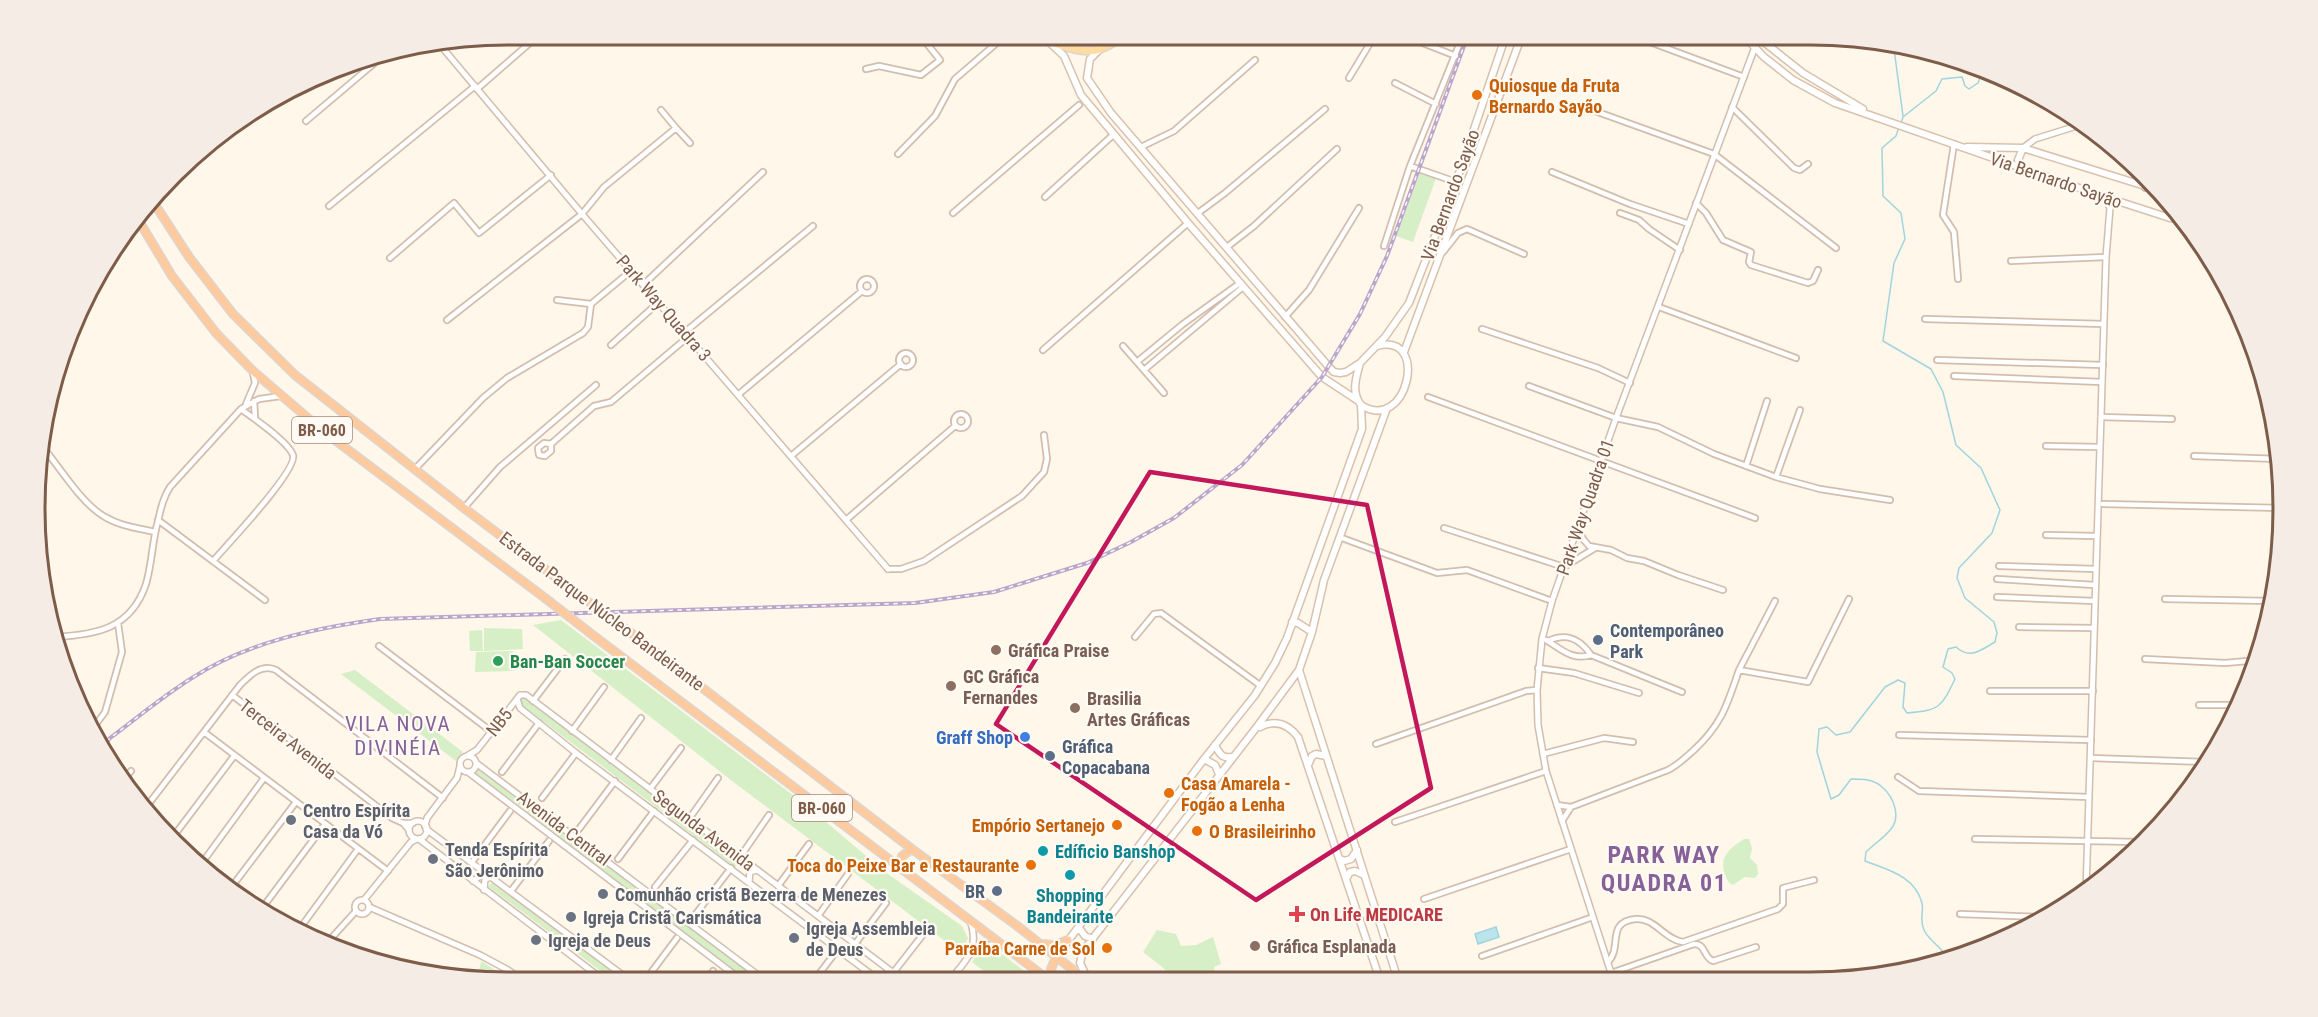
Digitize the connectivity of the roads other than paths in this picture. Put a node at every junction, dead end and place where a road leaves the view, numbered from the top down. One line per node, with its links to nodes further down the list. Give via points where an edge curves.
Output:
1 (526, 45): 24 (street)
2 (929, 45): 20 (street, via 940,60 925,74 879,66)
3 (994, 45): 44 (street, via 955,79 934,116)
4 (1052, 45): 25 (main road, via 1064,56)
5 (1065, 45): 16 (main road)
6 (1108, 45): 16 (main road)
7 (1368, 45): 22 (street)
8 (1428, 45): 17 (street)
9 (1459, 45): 17 (street)
10 (1502, 45): 52 (main road, Via Bernardo Sayão)
11 (1518, 45): 75 (main road)
12 (1660, 45): 21 (street)
13 (1769, 45): 33 (main road, Via Bernardo Sayão, via 1803,73)
14 (1755, 47): 21 (street, Park Way Quadra 01); 33 (main road, Via Bernardo Sayão, via 1793,80 1818,95)
15 (444, 50): 24 (street, Park Way Quadra 3)
16 (1098, 51): 40 (main road, via 1090,59 1087,78)
17 (1455, 56): 27 (street)
18 (1255, 60): 40 (street, via 1174,131)
19 (370, 67): 34 (street)
20 (866, 69)
21 (1744, 77): 30 (street, Park Way Quadra 01)
22 (1349, 78)
23 (1395, 83): 27 (street)
24 (476, 87): 51 (street, Park Way Quadra 3); 58 (street)
25 (1082, 97): 26 (main road); 28 (street)
26 (1088, 104): 28 (street); 37 (main road)
27 (1436, 104): 47 (street)
28 (1079, 105): 62 (street)
29 (1581, 106): 45 (street)
30 (1732, 107): 45 (street, Park Way Quadra 01); 46 (street, via 1794,168 1800,170)
31 (1324, 109): 63 (street)
32 (661, 110): 36 (street)
33 (1876, 117): 39 (main road, Via Bernardo Sayão)
34 (306, 121)
35 (2073, 127): 42 (street, via 2035,139)
36 (676, 128): 38 (street); 65 (street, via 604,187)
37 (1113, 135): 54 (street); 67 (main road)
38 (690, 143)
39 (1954, 144): 41 (main road, Via Bernardo Sayão); 82 (street, via 1943,215 1954,232)
40 (1141, 147): 63 (main road)
41 (1962, 147): 42 (main road, Via Bernardo Sayão); 48 (main road, Via Bernardo Sayão)
42 (2023, 148): 48 (main road, via 2018,160); 53 (main road, Via Bernardo Sayão)
43 (1337, 149): 72 (street)
44 (898, 154)
45 (1714, 154): 57 (street, Park Way Quadra 01); 73 (street)
46 (1808, 164)
47 (1410, 166): 52 (street); 71 (street)
48 (2020, 167): 55 (main road, Via Bernardo Sayão)
49 (763, 172): 83 (street)
50 (1552, 172): 68 (street)
51 (551, 175): 65 (street, Park Way Quadra 3); 78 (street, via 479,233 454,203)
52 (1456, 182): 102 (main road, Via Bernardo Sayão, via 1409,303)
53 (2143, 187)
54 (1044, 197)
55 (2105, 197): 56 (main road, Via Bernardo Sayão); 61 (street)
56 (2115, 201): 61 (street); 66 (main road, Via Bernardo Sayão)
57 (1696, 203): 68 (street, Park Way Quadra 01); 81 (street, via 1723,240 1751,252 1751,265 1808,284)
58 (329, 206)
59 (157, 207): 146 (highway, Estrada Parque Núcleo Bandeirante / BR-060, via 233,314 295,375)
60 (1359, 208): 92 (street, via 1309,290)
61 (2110, 208): 77 (street)
62 (953, 213)
63 (1198, 213): 72 (main road)
64 (1620, 213): 74 (street, via 1639,220)
65 (582, 214): 80 (street, Park Way Quadra 3); 94 (street)
66 (2170, 218)
67 (1188, 223): 84 (main road); 103 (street)
68 (1689, 224): 74 (street, Park Way Quadra 01)
69 (142, 225): 114 (highway, Estrada Parque Núcleo Bandeirante / BR-060, via 182,289 216,333)
70 (813, 226): 99 (street)
71 (1384, 246)
72 (1227, 247): 92 (main road)
73 (1836, 248)
74 (1680, 250): 91 (street, Park Way Quadra 01)
75 (1441, 254): 76 (street, via 1458,233 1467,229); 104 (main road)
76 (1524, 254)
77 (2106, 257): 79 (street); 96 (street)
78 (390, 258)
79 (2011, 261)
80 (632, 270): 83 (street, Park Way Quadra 3); 89 (street)
81 (1818, 270)
82 (1959, 279)
83 (644, 284): 88 (street, Park Way Quadra 3)
84 (1241, 285): 86 (street); 90 (street); 126 (main road, via 1322,377)
85 (862, 291): 121 (street)
86 (1215, 299): 90 (street); 95 (street)
87 (557, 300): 89 (street)
88 (659, 302): 99 (street, Park Way Quadra 3); 100 (street)
89 (591, 304): 146 (street, via 584,333 507,378)
90 (1220, 306): 98 (street)
91 (1659, 307): 106 (street); 117 (street, Park Way Quadra 01)
92 (1285, 317): 109 (main road, via 1334,372 1346,372)
93 (1925, 319): 96 (street)
94 (447, 320)
95 (1183, 324): 98 (street); 105 (street)
96 (2104, 324): 112 (street)
97 (1482, 329): 117 (street, via 1598,368)
98 (1191, 332): 111 (street)
99 (687, 334): 121 (street, Park Way Quadra 3); 137 (street, via 612,402 594,406)
100 (611, 345)
101 (1123, 346): 108 (street)
102 (1377, 346): 104 (main road, via 1388,343); 109 (main road)
103 (1043, 350)
104 (1404, 352): 128 (main road, via 1406,381 1400,397)
105 (1145, 356): 108 (street); 111 (street)
106 (1796, 358)
107 (1937, 360): 112 (street)
108 (1138, 362): 113 (street)
109 (1360, 363): 126 (main road, via 1355,380)
110 (901, 364): 141 (street)
111 (1152, 364): 113 (street)
112 (2103, 365): 116 (street)
113 (1144, 370): 120 (street)
114 (253, 371): 122 (highway, Estrada Parque Núcleo Bandeirante / BR-060); 127 (street, via 255,384)
115 (1954, 376): 116 (street)
116 (2102, 382): 131 (street)
117 (1630, 383): 132 (street, Park Way Quadra 01)
118 (596, 385): 150 (street, via 500,467)
119 (1529, 386): 132 (street)
120 (1164, 393)
121 (739, 394): 141 (street, Park Way Quadra 3)
122 (281, 396): 124 (street); 284 (highway, Estrada Parque Núcleo Bandeirante / BR-060, bridge)
123 (1428, 396): 144 (street)
124 (254, 401): 127 (street); 134 (street)
125 (1767, 401): 145 (street)
126 (1359, 403): 128 (main road, via 1375,410); 178 (main road, via 1362,429)
127 (246, 404): 129 (street)
128 (1387, 408): 160 (main road)
129 (241, 409): 134 (street); 153 (street, via 170,487 162,500)
130 (1800, 410): 147 (street)
131 (2101, 417): 133 (street); 139 (street)
132 (1616, 418): 144 (street, Park Way Quadra 01); 145 (street, via 1658,427)
133 (2172, 419)
134 (256, 420): 162 (street, via 289,447 294,460)
135 (956, 426): 154 (street)
136 (1044, 435): 165 (street, via 1044,472 1022,496 924,561)
137 (551, 444)
138 (2046, 446): 139 (street)
139 (2100, 447): 159 (street)
140 (48, 454): 157 (street, via 104,517)
141 (791, 456): 154 (street, Park Way Quadra 3)
142 (2194, 456): 143 (street)
143 (2270, 459)
144 (1602, 460): 152 (street); 156 (street, Park Way Quadra 01)
145 (1746, 466): 147 (street)
146 (415, 469): 150 (highway, Estrada Parque Núcleo Bandeirante / BR-060)
147 (1776, 477): 148 (street, via 1820,489)
148 (1890, 500)
149 (2103, 504): 151 (street)
150 (464, 508): 275 (highway, Estrada Parque Núcleo Bandeirante / BR-060, bridge)
151 (2273, 508)
152 (1755, 518)
153 (158, 520): 157 (street); 162 (street)
154 (846, 520): 165 (street, Park Way Quadra 3)
155 (1444, 528): 164 (street)
156 (1578, 528): 161 (street, via 1586,543); 164 (street, Park Way Quadra 01)
157 (155, 532): 179 (street, via 146,584 133,611)
158 (2046, 535): 159 (street)
159 (2097, 536): 166 (street)
160 (1341, 537): 174 (street, via 1437,573 1467,570); 182 (main road, via 1324,580)
161 (1595, 548): 164 (street); 169 (street, via 1611,550)
162 (213, 561): 173 (street)
163 (1999, 566): 166 (street)
164 (1564, 567): 174 (street, Park Way Quadra 01)
165 (888, 569)
166 (2096, 569): 168 (street)
167 (1997, 579): 168 (street)
168 (2096, 585): 176 (street)
169 (1723, 590)
170 (1997, 597): 176 (street)
171 (2165, 598): 177 (street)
172 (1850, 599): 193 (street, via 1808,682)
173 (265, 600)
174 (1552, 601): 185 (street, Park Way Quadra 01)
175 (1775, 601): 193 (street)
176 (2095, 601): 181 (street)
177 (2264, 601)
178 (1292, 621): 182 (main road); 194 (main road, via 1280,655)
179 (118, 623): 183 (street, via 82,635); 209 (street, via 122,652 105,712)
180 (2019, 627): 181 (street)
181 (2094, 628): 198 (street)
182 (1312, 632): 192 (main road)
183 (64, 636)
184 (1135, 637): 194 (street, via 1154,614 1161,613)
185 (1545, 640): 187 (street, via 1574,657); 187 (street, via 1557,636 1574,639); 191 (street, Park Way Quadra 01)
186 (379, 646): 214 (street)
187 (1591, 655): 199 (street)
188 (565, 659): 203 (street)
189 (2145, 659): 190 (street)
190 (2247, 661)
191 (1538, 668): 196 (street, Park Way Quadra 01); 200 (street, via 1574,673)
192 (1299, 670): 211 (main road); 226 (main road)
193 (1739, 670): 253 (street, via 1720,721 1679,764)
194 (1262, 686): 219 (main road)
195 (604, 687): 212 (street)
196 (1537, 690): 218 (street); 223 (street, Park Way Quadra 01)
197 (1990, 691): 198 (street)
198 (2093, 691): 216 (street)
199 (1682, 692)
200 (1639, 693)
201 (232, 695): 213 (street); 247 (street, via 262,668 276,670); 262 (street, Terceira Avenida)
202 (519, 697): 203 (street, Segunda Avenida, via 526,695); 206 (street, NB5); 207 (street)
203 (532, 700): 212 (street, Segunda Avenida)
204 (2199, 705): 205 (street)
205 (2229, 705)
206 (511, 706): 207 (street, Segunda Avenida); 214 (street, NB5)
207 (520, 708): 210 (street, Segunda Avenida)
208 (641, 718): 230 (street)
209 (97, 722)
210 (539, 723): 222 (street, Segunda Avenida); 237 (street)
211 (1256, 728): 227 (main road); 233 (main road, via 1272,722 1292,729)
212 (572, 731): 230 (street, Segunda Avenida)
213 (204, 732): 224 (street); 249 (street)
214 (492, 732): 221 (street, NB5)
215 (1899, 735): 216 (street)
216 (2091, 740): 228 (street)
217 (1633, 742): 223 (street, via 1604,738)
218 (1376, 744)
219 (1215, 745): 227 (main road, via 1222,756); 229 (main road)
220 (681, 748): 244 (street)
221 (477, 750): 225 (street, NB5); 231 (street, NB5)
222 (576, 753): 243 (street, Segunda Avenida); 248 (street)
223 (1543, 754): 235 (street, Park Way Quadra 01)
224 (234, 756): 240 (street); 266 (street)
225 (467, 756): 231 (street); 234 (street)
226 (1326, 756): 233 (main road, via 1316,754); 277 (main road)
227 (1232, 757): 238 (main road)
228 (2091, 758): 232 (street); 246 (street)
229 (1204, 759): 238 (main road, via 1215,765); 313 (main road)
230 (611, 760): 244 (street, Segunda Avenida)
231 (475, 762): 236 (street, via 474,769); 317 (street, Avenida Central)
232 (2198, 762)
233 (1309, 764): 281 (main road)
234 (460, 766): 236 (street); 241 (street)
235 (1546, 771): 252 (street, Park Way Quadra 01); 261 (street)
236 (468, 772): 241 (street); 324 (street, Avenida Central)
237 (502, 772)
238 (1219, 774): 318 (main road)
239 (1898, 777): 246 (street, via 1919,791)
240 (264, 778): 250 (street); 278 (street)
241 (457, 778): 247 (street)
242 (718, 778): 258 (street)
243 (615, 781): 254 (street, Segunda Avenida); 265 (street)
244 (650, 789): 245 (street, Segunda Avenida)
245 (660, 796): 251 (street, Segunda Avenida); 254 (street)
246 (2089, 797): 271 (street)
247 (443, 798): 257 (street)
248 (542, 798)
249 (150, 802)
250 (296, 802): 263 (street); 295 (street)
251 (667, 802): 254 (street); 258 (street, Segunda Avenida)
252 (1557, 805): 253 (street); 259 (street, Park Way Quadra 01)
253 (1571, 807): 259 (street)
254 (654, 811): 269 (street, Segunda Avenida); 279 (street)
255 (510, 812): 282 (street)
256 (770, 815): 280 (street)
257 (427, 818): 260 (street); 264 (street)
258 (689, 819): 280 (street, Segunda Avenida)
259 (1562, 821): 276 (street, Park Way Quadra 01)
260 (416, 822): 262 (street); 264 (street); 267 (street)
261 (1395, 822)
262 (403, 823): 267 (street, Terceira Avenida)
263 (325, 824): 274 (street); 302 (street)
264 (426, 827): 267 (street, via 426,834); 282 (street)
265 (579, 829)
266 (177, 832)
267 (413, 837): 287 (street); 294 (street, Terceira Avenida)
268 (1975, 838): 271 (street)
269 (693, 840): 285 (street, Segunda Avenida); 298 (street)
270 (549, 841): 300 (street)
271 (2088, 841): 272 (street); 293 (street)
272 (2131, 842)
273 (808, 844): 297 (street)
274 (358, 849): 287 (street); 312 (street)
275 (912, 849): 284 (highway, via 902,856); 320 (highway, Estrada Parque Núcleo Bandeirante / BR-060)
276 (1571, 849): 301 (street); 309 (street, Park Way Quadra 01)
277 (1358, 850): 281 (main road, via 1351,859); 289 (main road)
278 (205, 859)
279 (618, 859)
280 (742, 859): 285 (street, via 743,868); 286 (street, Segunda Avenida)
281 (1340, 859): 291 (main road)
282 (472, 862): 283 (street)
283 (481, 869): 290 (street); 294 (street, via 483,874)
284 (901, 869): 311 (highway, Estrada Parque Núcleo Bandeirante / BR-060)
285 (733, 870): 296 (street, Segunda Avenida); 307 (street)
286 (757, 870): 296 (street, via 750,872); 297 (street, Segunda Avenida)
287 (388, 871): 304 (street)
288 (848, 874): 308 (street)
289 (1364, 875): 291 (main road, via 1350,872); 346 (main road)
290 (493, 877): 299 (street, via 485,879); 300 (street)
291 (1346, 879): 345 (main road)
292 (1814, 880): 329 (street, via 1785,886 1783,904 1778,909 1683,942 1645,920 1637,918 1622,923 1616,931 1613,957)
293 (2086, 880)
294 (473, 881): 299 (street, Terceira Avenida)
295 (235, 882)
296 (749, 882): 325 (street, Segunda Avenida)
297 (778, 886): 308 (street, Segunda Avenida)
298 (655, 887)
299 (484, 890): 331 (street, Terceira Avenida)
300 (511, 891): 332 (street)
301 (1424, 899)
302 (266, 903)
303 (886, 903): 321 (street)
304 (367, 904): 305 (street, via 361,914); 305 (street, via 356,902); 330 (street)
305 (356, 911): 315 (street)
306 (1960, 914): 310 (street)
307 (695, 915)
308 (818, 916): 321 (street, Segunda Avenida)
309 (1593, 917): 327 (street); 329 (street, Park Way Quadra 01)
310 (2029, 917)
311 (970, 920): 322 (highway, Estrada Parque Núcleo Bandeirante / BR-060); 326 (street)
312 (303, 924)
313 (1079, 928): 318 (main road); 319 (main road)
314 (925, 932): 339 (street)
315 (332, 937)
316 (677, 938): 333 (street)
317 (709, 938): 324 (street); 335 (street, Avenida Central)
318 (1094, 939): 344 (main road, via 1081,956)
319 (1068, 940): 320 (highway, via 1055,945); 328 (main road)
320 (1039, 943): 328 (highway, Estrada Parque Núcleo Bandeirante / BR-060)
321 (855, 944): 338 (street, Segunda Avenida)
322 (1002, 945): 326 (street); 341 (highway, Estrada Parque Núcleo Bandeirante / BR-060)
323 (1756, 947): 348 (street, via 1713,961 1702,947 1694,944)
324 (700, 948): 334 (street, Avenida Central)
325 (838, 950): 336 (street); 337 (street, Segunda Avenida)
326 (973, 951): 340 (street)
327 (1482, 956)
328 (1056, 957): 342 (highway); 343 (highway, Estrada Parque Núcleo Bandeirante / BR-060)
329 (1608, 962): 347 (street, Park Way Quadra 01)
330 (511, 972)
331 (593, 972)
332 (619, 972)
333 (652, 972)
334 (731, 972)
335 (754, 972)
336 (821, 972)
337 (866, 972)
338 (890, 972)
339 (895, 972)
340 (957, 972)
341 (1040, 972)
342 (1051, 972)
343 (1076, 972)
344 (1083, 972)
345 (1377, 972)
346 (1395, 972)
347 (1611, 972)
348 (1622, 972)

